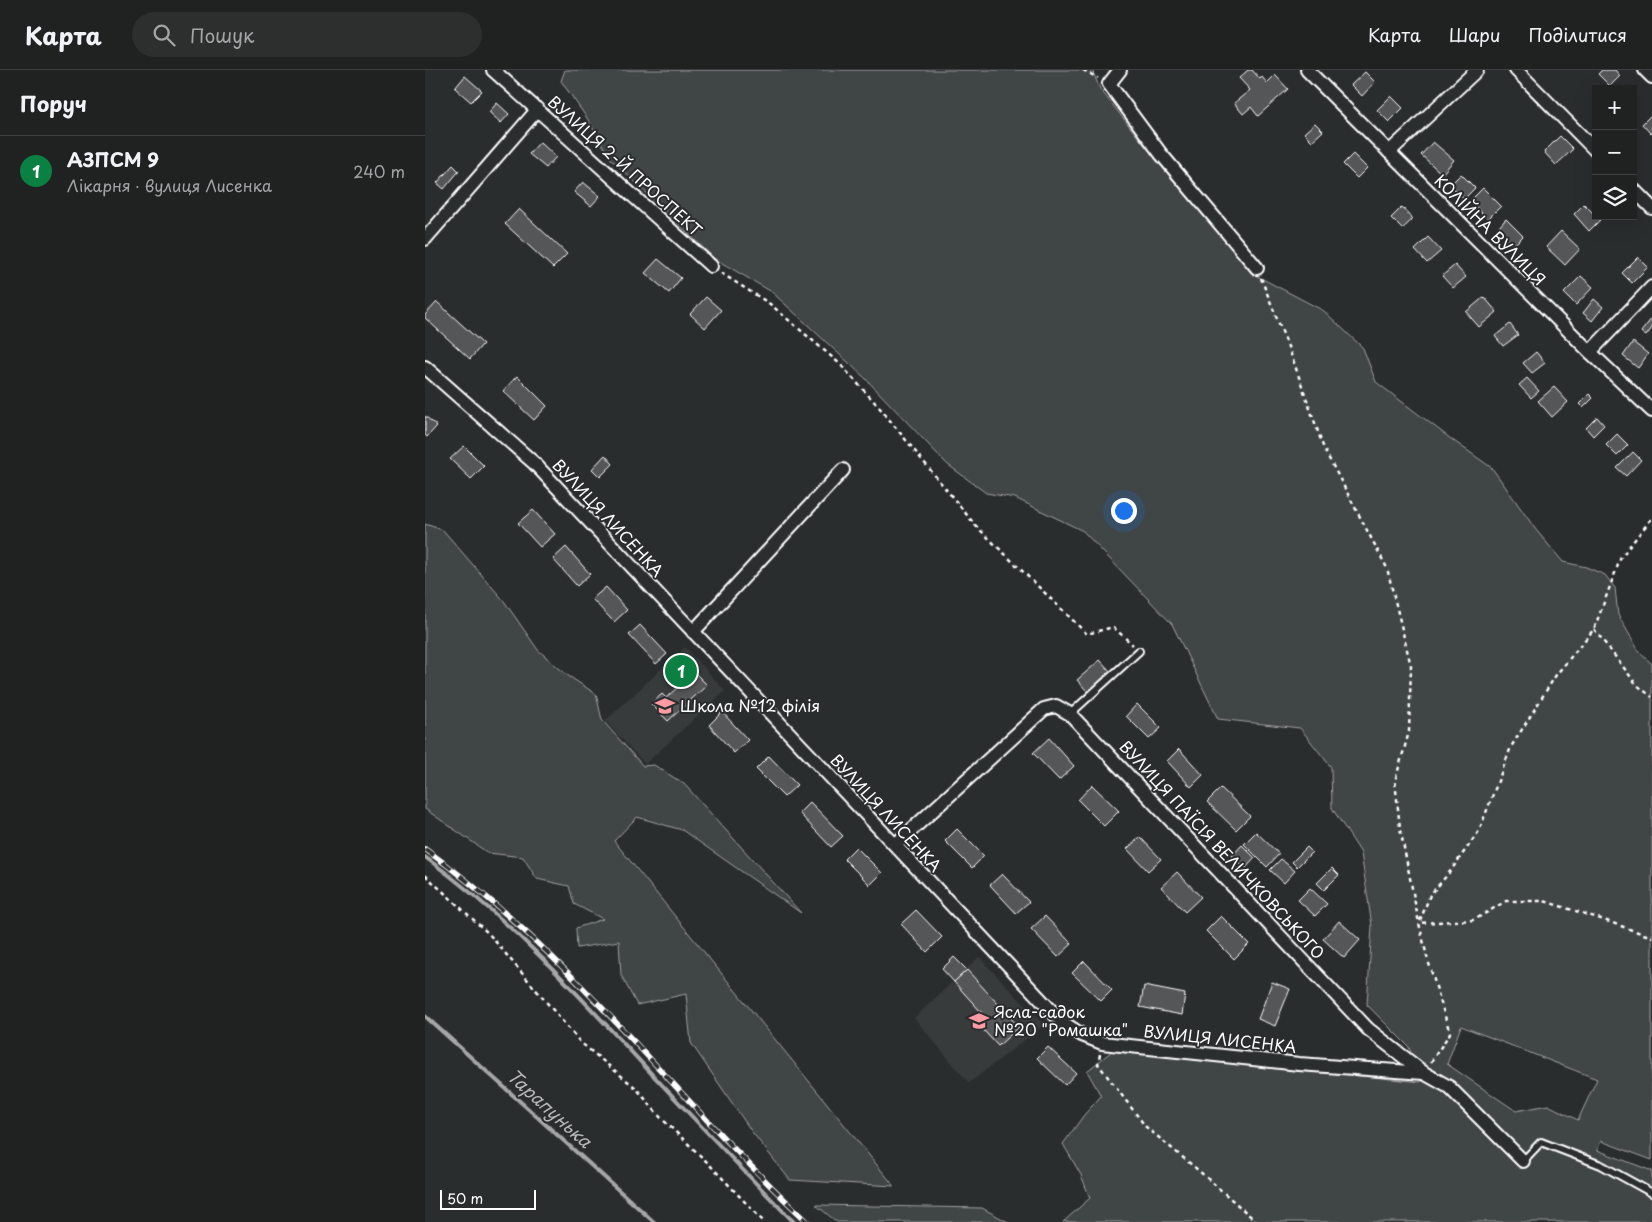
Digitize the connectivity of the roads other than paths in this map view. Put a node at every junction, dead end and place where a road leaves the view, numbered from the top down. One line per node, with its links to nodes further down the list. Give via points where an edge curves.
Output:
1 (493, 70): 8 (street, ВУЛИЦЯ 2-Й ПРОСПЕКТ)
2 (1120, 70): 15 (street, via 1109,84 1161,154)
3 (1307, 70): 10 (street, КОЛІЙНА ВУЛИЦЯ)
4 (1477, 70): 10 (street)
5 (1516, 70): 9 (street)
6 (1645, 70): 7 (street)
7 (1652, 77)
8 (537, 109): 13 (street); 14 (street, ВУЛИЦЯ 2-Й ПРОСПЕКТ)
9 (1592, 147)
10 (1389, 152): 17 (street, КОЛІЙНА ВУЛИЦЯ)
11 (1637, 193): 12 (street)
12 (1652, 208)
13 (425, 239)
14 (711, 266)
15 (1257, 268)
16 (1652, 287): 17 (street)
17 (1590, 352): 19 (street, КОЛІЙНА ВУЛИЦЯ)
18 (425, 367): 21 (street, ВУЛИЦЯ ЛИСЕНКА, via 534,464)
19 (1652, 411)
20 (843, 470): 21 (street)
21 (693, 632): 24 (street, ВУЛИЦЯ ЛИСЕНКА)
22 (1139, 651): 23 (lane)
23 (1070, 714): 24 (street, via 1056,706 1043,709); 25 (street, ВУЛИЦЯ ПАЇСІЯ ВЕЛИЧКОВСЬКОГО, via 1369,1029)
24 (895, 845): 25 (street, ВУЛИЦЯ ЛИСЕНКА, via 1062,1022 1102,1043 1299,1064)
25 (1424, 1073): 26 (street, ВУЛИЦЯ ПАЇСІЯ ВЕЛИЧКОВСЬКОГО, via 1449,1087)
26 (1523, 1161): 27 (lane, via 1541,1142 1601,1165)
27 (1652, 1193)

